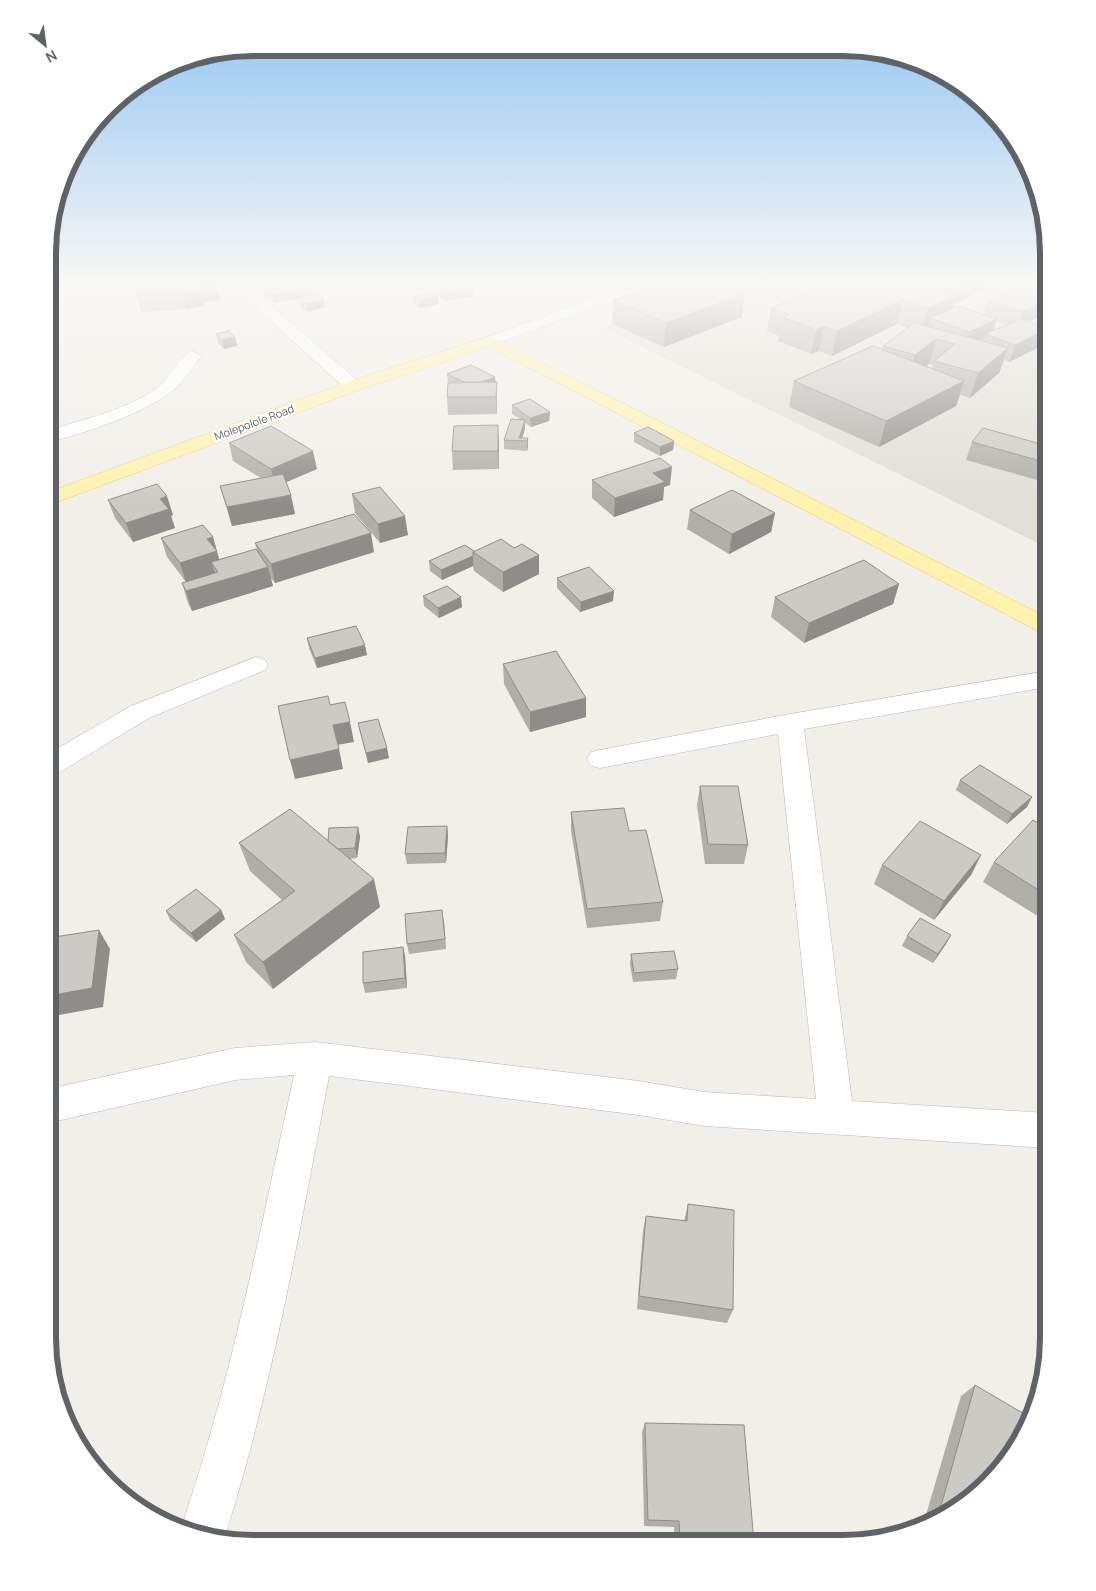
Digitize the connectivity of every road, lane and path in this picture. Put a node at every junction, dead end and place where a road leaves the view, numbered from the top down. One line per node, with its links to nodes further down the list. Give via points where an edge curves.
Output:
1 (191, 357): 6 (street, via 170,385 160,392 138,404)
2 (320, 357): 5 (street)
3 (441, 357): 5 (main road, Molepolole Road)
4 (522, 357): 8 (main road)
5 (353, 386): 7 (main road, Molepolole Road)
6 (56, 433)
7 (56, 496)
8 (1040, 623)
9 (256, 665): 13 (street, via 140,712)
10 (1040, 680): 11 (street)
11 (790, 723): 12 (street); 16 (street)
12 (600, 758)
13 (56, 761)
14 (315, 1058): 15 (street, via 235,1064); 16 (street, via 704,1109); 18 (street, via 247,1387 222,1480)
15 (56, 1104)
16 (836, 1118): 17 (street)
17 (1040, 1131)
18 (205, 1529)

